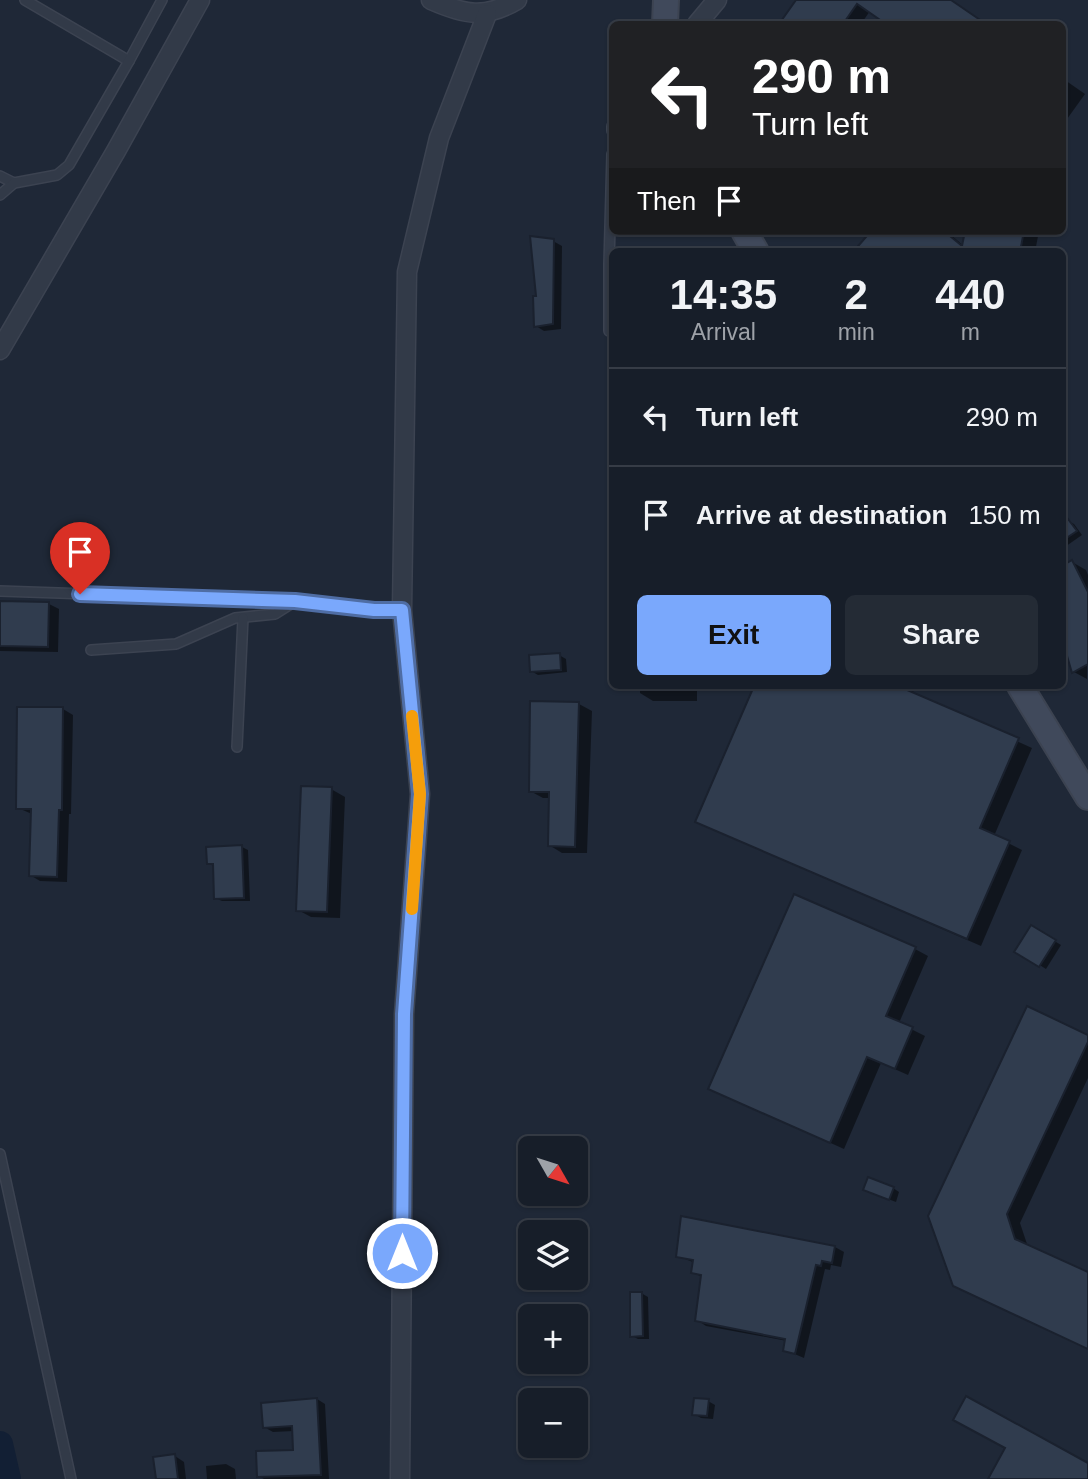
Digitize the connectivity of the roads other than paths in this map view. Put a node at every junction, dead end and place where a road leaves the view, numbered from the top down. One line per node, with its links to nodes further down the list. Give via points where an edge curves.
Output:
1 (25, 0): 11 (lane)
2 (162, 0): 11 (lane)
3 (200, 0): 17 (street)
4 (431, 0): 8 (street, via 461,11)
5 (517, 0): 8 (street)
6 (666, 0): 9 (main road)
7 (717, 0): 10 (street)
8 (487, 13): 20 (street, via 439,138 407,272)
9 (665, 21)
10 (700, 21)
11 (129, 61): 13 (lane, via 69,165 57,175)
12 (0, 176): 13 (lane)
13 (14, 183): 14 (lane)
14 (0, 195)
15 (609, 264): 16 (lane)
16 (609, 331)
17 (0, 350)
18 (0, 591): 19 (lane)
19 (295, 601): 20 (lane); 21 (lane, via 275,614)
20 (402, 610): 28 (street, via 420,794 404,1014)
21 (243, 618): 22 (lane, via 176,644); 24 (lane)
22 (91, 650)
23 (1022, 689): 25 (main road)
24 (237, 747)
25 (1088, 797)
26 (0, 1154): 27 (lane)
27 (71, 1479)
28 (400, 1479)

